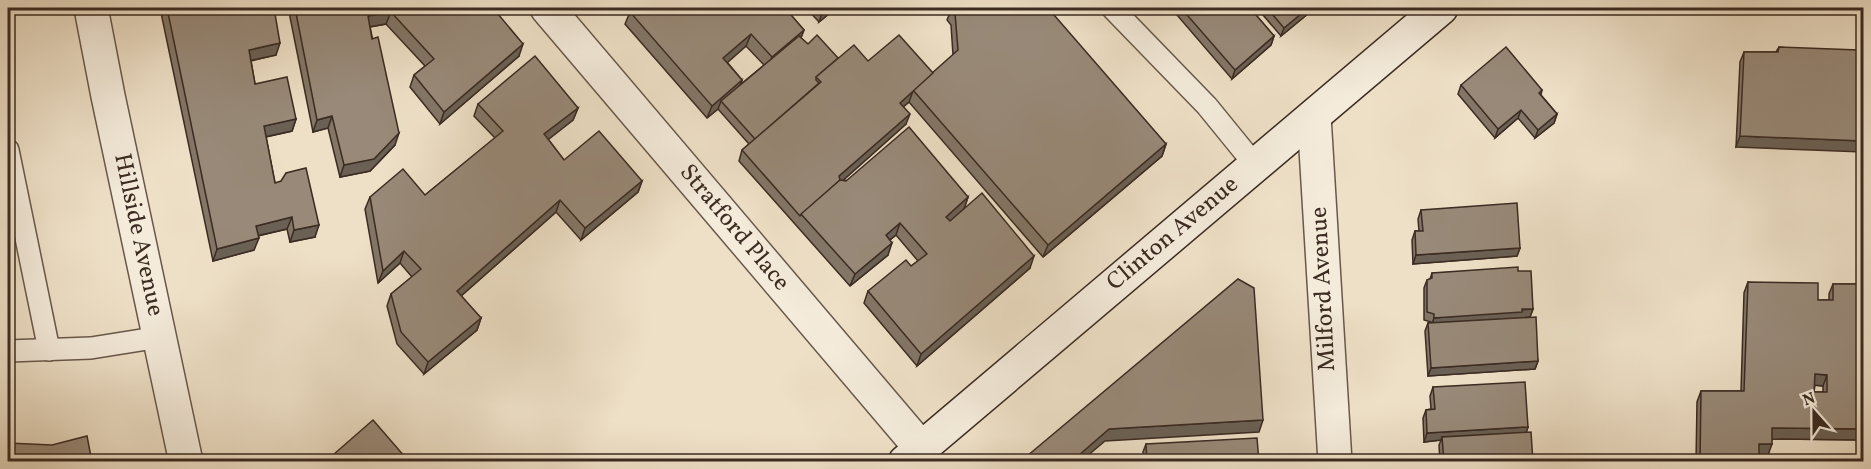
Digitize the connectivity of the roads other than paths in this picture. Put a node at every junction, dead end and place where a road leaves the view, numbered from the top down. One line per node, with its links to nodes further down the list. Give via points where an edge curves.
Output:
1 (91, 8): 8 (street, Hillside Avenue)
2 (547, 8): 11 (street, Stratford Place)
3 (1112, 8): 7 (lane, via 1207,106)
4 (1441, 8): 5 (street, Clinton Avenue)
5 (1314, 116): 7 (street, Clinton Avenue); 13 (street, Milford Avenue)
6 (8, 150): 9 (lane)
7 (1255, 165): 11 (street, Clinton Avenue)
8 (160, 337): 9 (lane); 12 (street, Hillside Avenue)
9 (49, 350): 10 (lane)
10 (8, 351)
11 (913, 455)
12 (186, 462)
13 (1335, 462)

